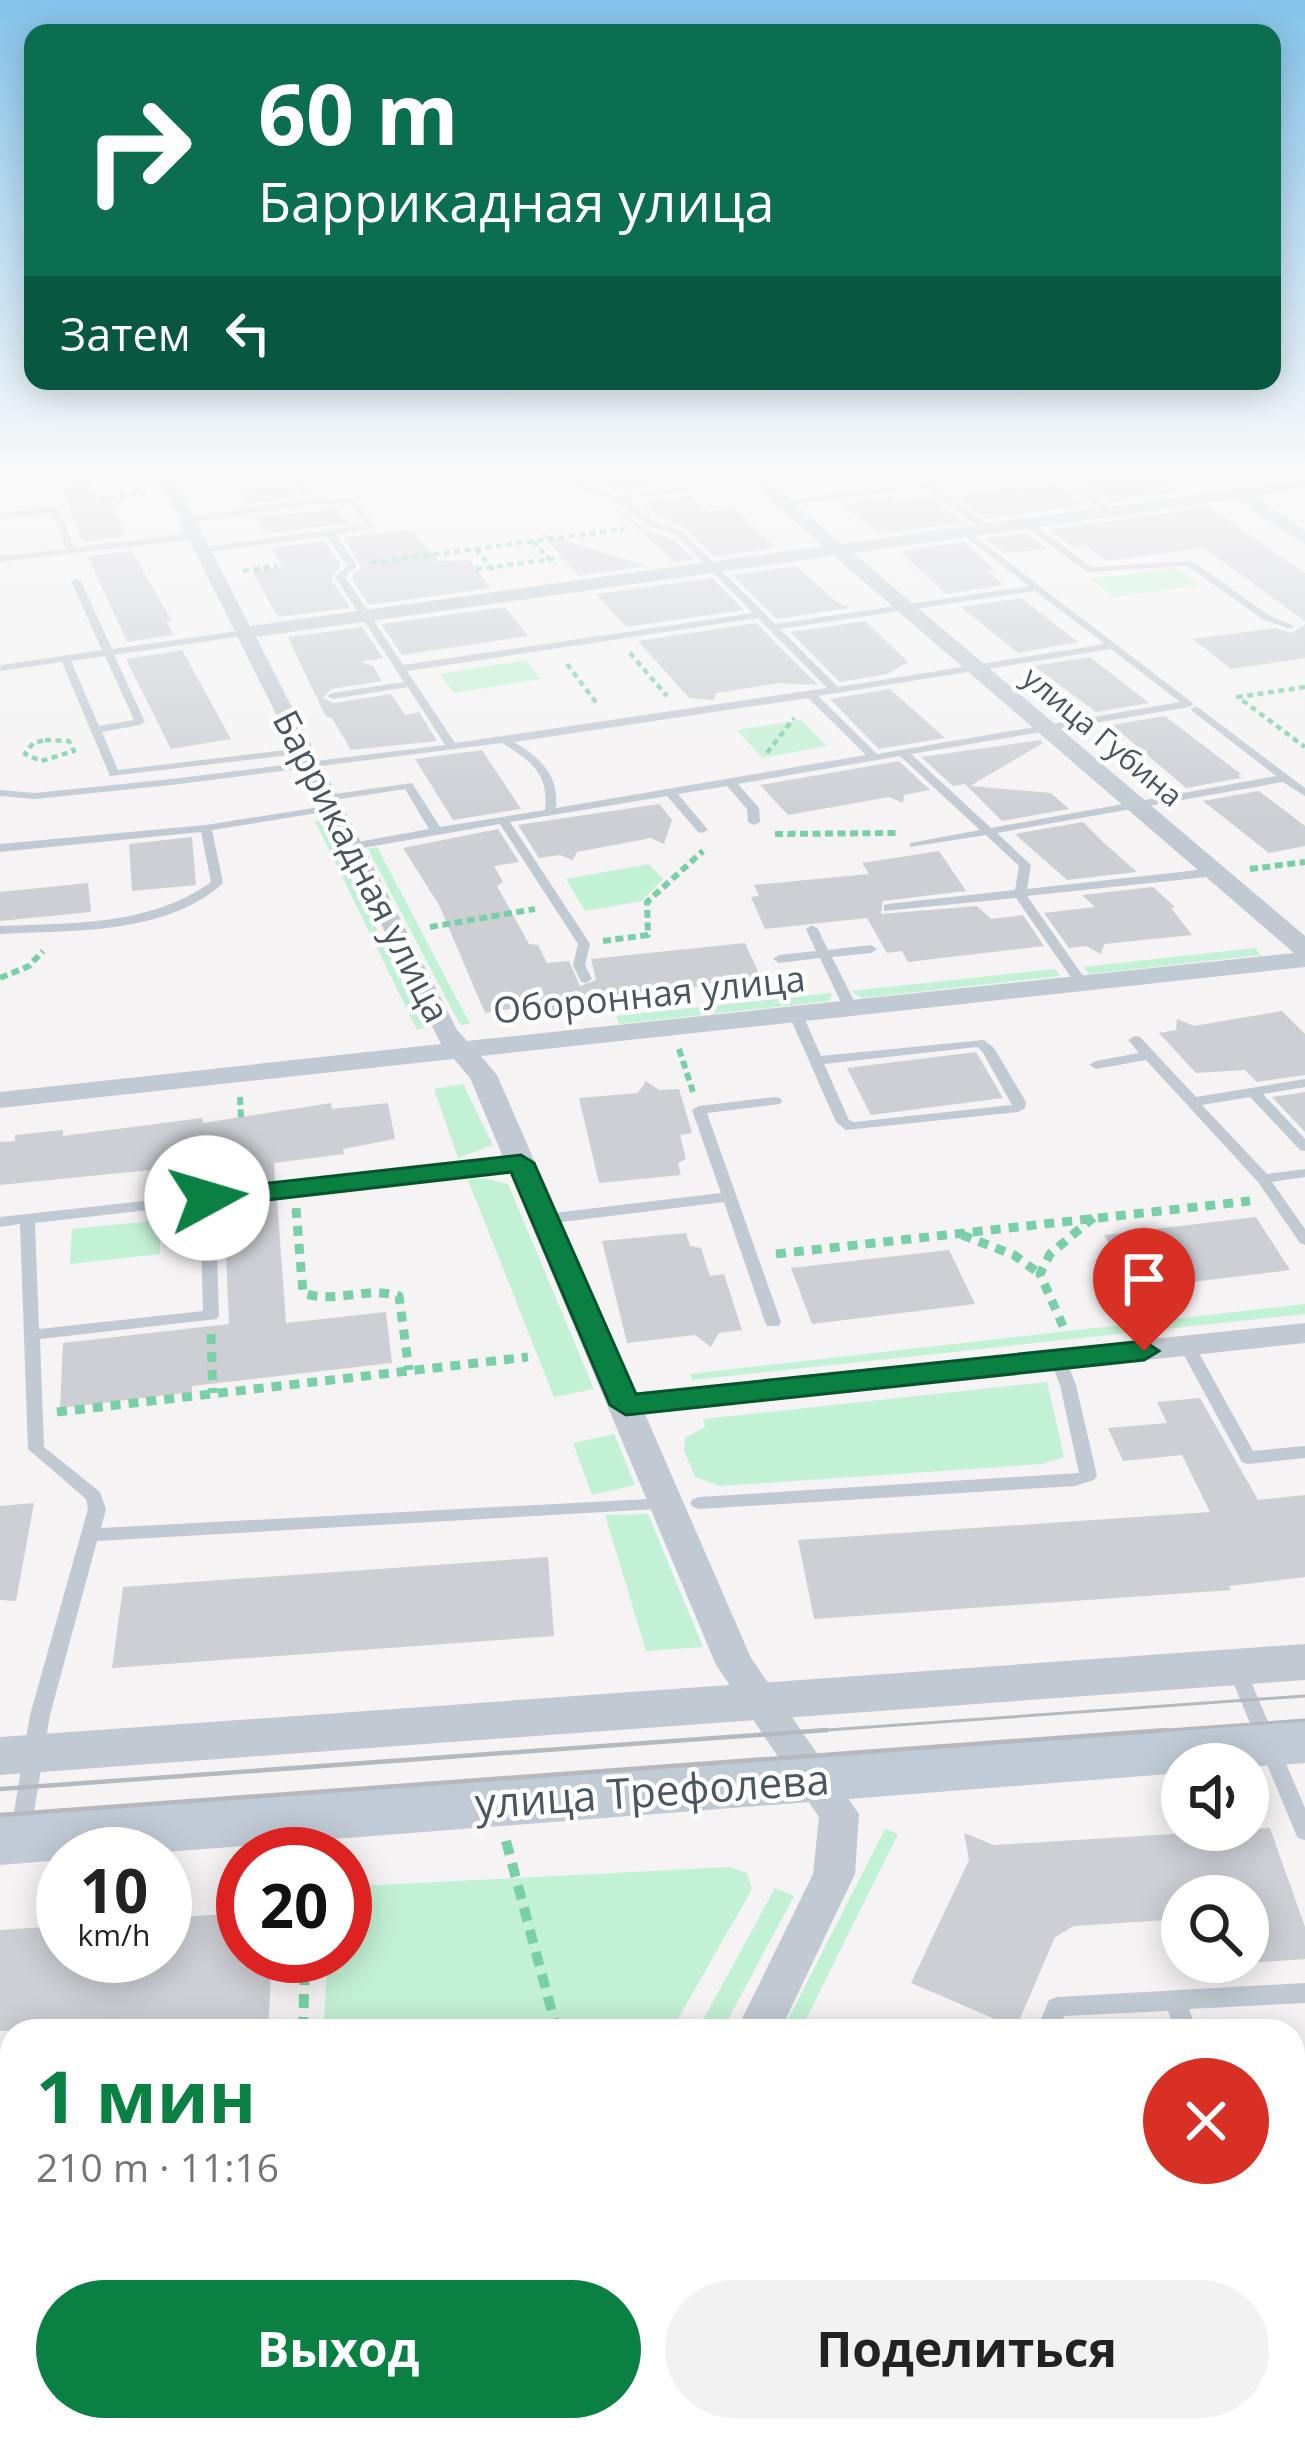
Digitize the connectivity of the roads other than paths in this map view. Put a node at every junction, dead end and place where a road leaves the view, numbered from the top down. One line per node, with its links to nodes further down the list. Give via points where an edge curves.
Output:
1 (80, 590): 17 (lane)
2 (222, 590): 15 (street, Баррикадная улица)
3 (348, 590): 12 (lane)
4 (559, 590): 12 (street)
5 (737, 590): 11 (lane)
6 (886, 590): 10 (street, улица Губина)
7 (1023, 590): 10 (lane)
8 (1039, 590): 16 (lane)
9 (1227, 590): 13 (lane)
10 (906, 607): 14 (lane); 20 (street, улица Губина)
11 (762, 615): 14 (lane); 21 (lane)
12 (366, 617): 15 (street); 21 (lane)
13 (1290, 626)
14 (773, 627): 23 (lane)
15 (244, 633): 17 (lane); 33 (street, Баррикадная улица)
16 (1114, 646): 20 (lane); 27 (lane, via 1190,704)
17 (107, 652): 18 (lane); 28 (lane, via 140,722)
18 (65, 658): 19 (lane); 28 (lane)
19 (1, 668)
20 (976, 668): 23 (lane); 27 (street, улица Губина)
21 (400, 669): 22 (lane)
22 (410, 684): 25 (lane); 30 (lane)
23 (836, 691): 24 (lane)
24 (811, 695): 29 (lane); 32 (lane)
25 (332, 696)
26 (1196, 709): 35 (lane)
27 (1047, 728): 31 (lane); 39 (street, улица Губина)
28 (95, 730): 33 (lane, via 114,774)
29 (504, 740): 30 (lane); 40 (lane, via 544,768 555,788)
30 (452, 747): 33 (lane)
31 (902, 752): 32 (lane); 46 (lane)
32 (874, 757): 34 (lane)
33 (307, 759): 37 (lane, via 35,796); 38 (street, Баррикадная улица)
34 (730, 782): 36 (lane); 42 (lane, via 753,808)
35 (1298, 785): 39 (lane)
36 (670, 792): 40 (lane); 44 (lane)
37 (0, 793)
38 (329, 803): 43 (lane); 45 (lane, via 408,785); 48 (street, Баррикадная улица)
39 (1137, 805): 46 (lane); 50 (street, улица Губина)
40 (550, 812): 41 (lane)
41 (502, 820): 45 (lane); 60 (lane, via 584,944 579,965)
42 (754, 822)
43 (206, 828): 49 (lane); 54 (lane, via 217,883 204,895 165,914)
44 (702, 830)
45 (436, 831): 48 (lane)
46 (988, 832): 47 (lane); 51 (lane, via 1025,865)
47 (916, 839)
48 (351, 846): 65 (street, Баррикадная улица)
49 (0, 848)
50 (1216, 872): 51 (lane); 56 (street, улица Губина)
51 (1020, 895): 52 (lane); 61 (lane)
52 (888, 908)
53 (812, 929): 57 (lane)
54 (0, 930)
55 (871, 949): 57 (lane)
56 (1305, 949)
57 (824, 954): 58 (lane); 62 (lane)
58 (778, 958)
59 (1305, 959): 61 (street, Оборонная улица)
60 (586, 979)
61 (1082, 983): 62 (street, Оборонная улица)
62 (851, 1009): 63 (street, Оборонная улица)
63 (796, 1015): 65 (street, Оборонная улица); 67 (lane)
64 (1135, 1040): 66 (lane)
65 (461, 1051): 71 (street, Оборонная улица); 75 (street, Баррикадная улица, via 483,1076)
66 (1149, 1055): 68 (lane); 73 (lane)
67 (816, 1061): 67 (lane, via 851,1127 1018,1108 979,1043)
68 (1096, 1065)
69 (1305, 1083): 70 (lane)
70 (1252, 1092): 73 (lane); 74 (lane)
71 (0, 1100)
72 (775, 1101): 78 (lane, via 699,1110)
73 (1192, 1102): 77 (lane)
74 (1305, 1147)
75 (521, 1163): 79 (lane); 81 (street, Баррикадная улица)
76 (1305, 1173): 77 (lane)
77 (1263, 1179): 83 (lane)
78 (729, 1197): 81 (lane); 84 (lane)
79 (207, 1198): 80 (lane); 86 (lane, via 211,1315)
80 (27, 1219): 82 (lane); 86 (lane)
81 (545, 1219): 89 (street, Баррикадная улица)
82 (0, 1222)
83 (1305, 1240)
84 (773, 1322)
85 (1305, 1333): 87 (street)
86 (30, 1335): 92 (lane, via 36,1449 94,1496)
87 (1187, 1346): 88 (street); 90 (lane, via 1248,1458)
88 (1058, 1360): 89 (street); 91 (lane, via 1088,1476)
89 (626, 1405): 91 (street, Баррикадная улица)
90 (1305, 1452)
91 (683, 1503): 92 (lane); 95 (street, Баррикадная улица, via 735,1665)
92 (90, 1534): 97 (lane)
93 (1305, 1663): 94 (street)
94 (1235, 1667): 95 (street); 96 (lane)
95 (761, 1701): 97 (street); 98 (street, Баррикадная улица)
96 (1287, 1743): 98 (main road, улица Трефолева); 99 (lane)
97 (16, 1755): 100 (lane)
98 (814, 1778): 100 (main road, улица Трефолева); 103 (street, Баррикадная улица, via 839,1814 834,1874)
99 (1305, 1832)
100 (10, 1840)
101 (1305, 1993): 102 (lane)
102 (1175, 2000): 104 (lane, via 1058,2007); 105 (lane)
103 (764, 2019)
104 (1052, 2019)
105 (1182, 2019)

